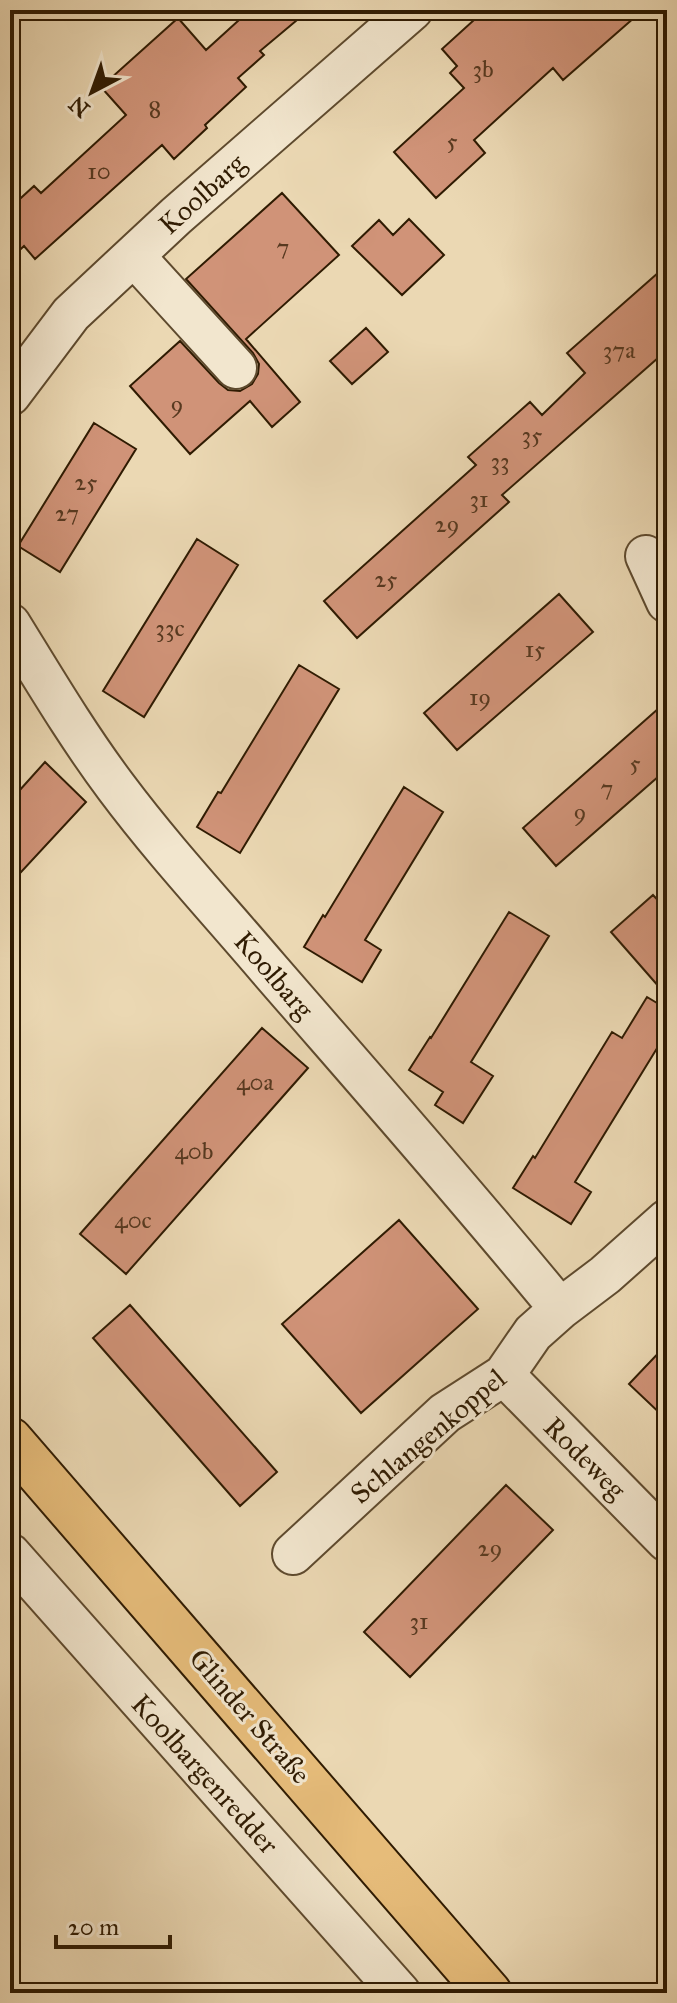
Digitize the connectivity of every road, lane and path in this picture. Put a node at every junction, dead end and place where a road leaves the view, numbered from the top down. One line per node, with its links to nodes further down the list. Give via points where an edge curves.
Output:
1 (412, 10): 2 (street, Koolbarg)
2 (134, 256): 3 (street); 4 (street, Koolbarg, via 71,314)
3 (236, 368)
4 (10, 395)
5 (646, 556): 6 (street)
6 (667, 602)
7 (10, 624): 9 (street, Koolbarg, via 114,784 162,846)
8 (667, 1220): 9 (street, Schlangenkoppel)
9 (560, 1309): 10 (street, Schlangenkoppel, via 533,1333)
10 (504, 1375): 12 (street, Rodeweg); 14 (street, Schlangenkoppel, via 445,1413)
11 (10, 1440): 16 (main road, Glinder Straße)
12 (667, 1541)
13 (10, 1554): 15 (street, Koolbargenredder)
14 (293, 1554)
15 (400, 1993)
16 (489, 1993)

